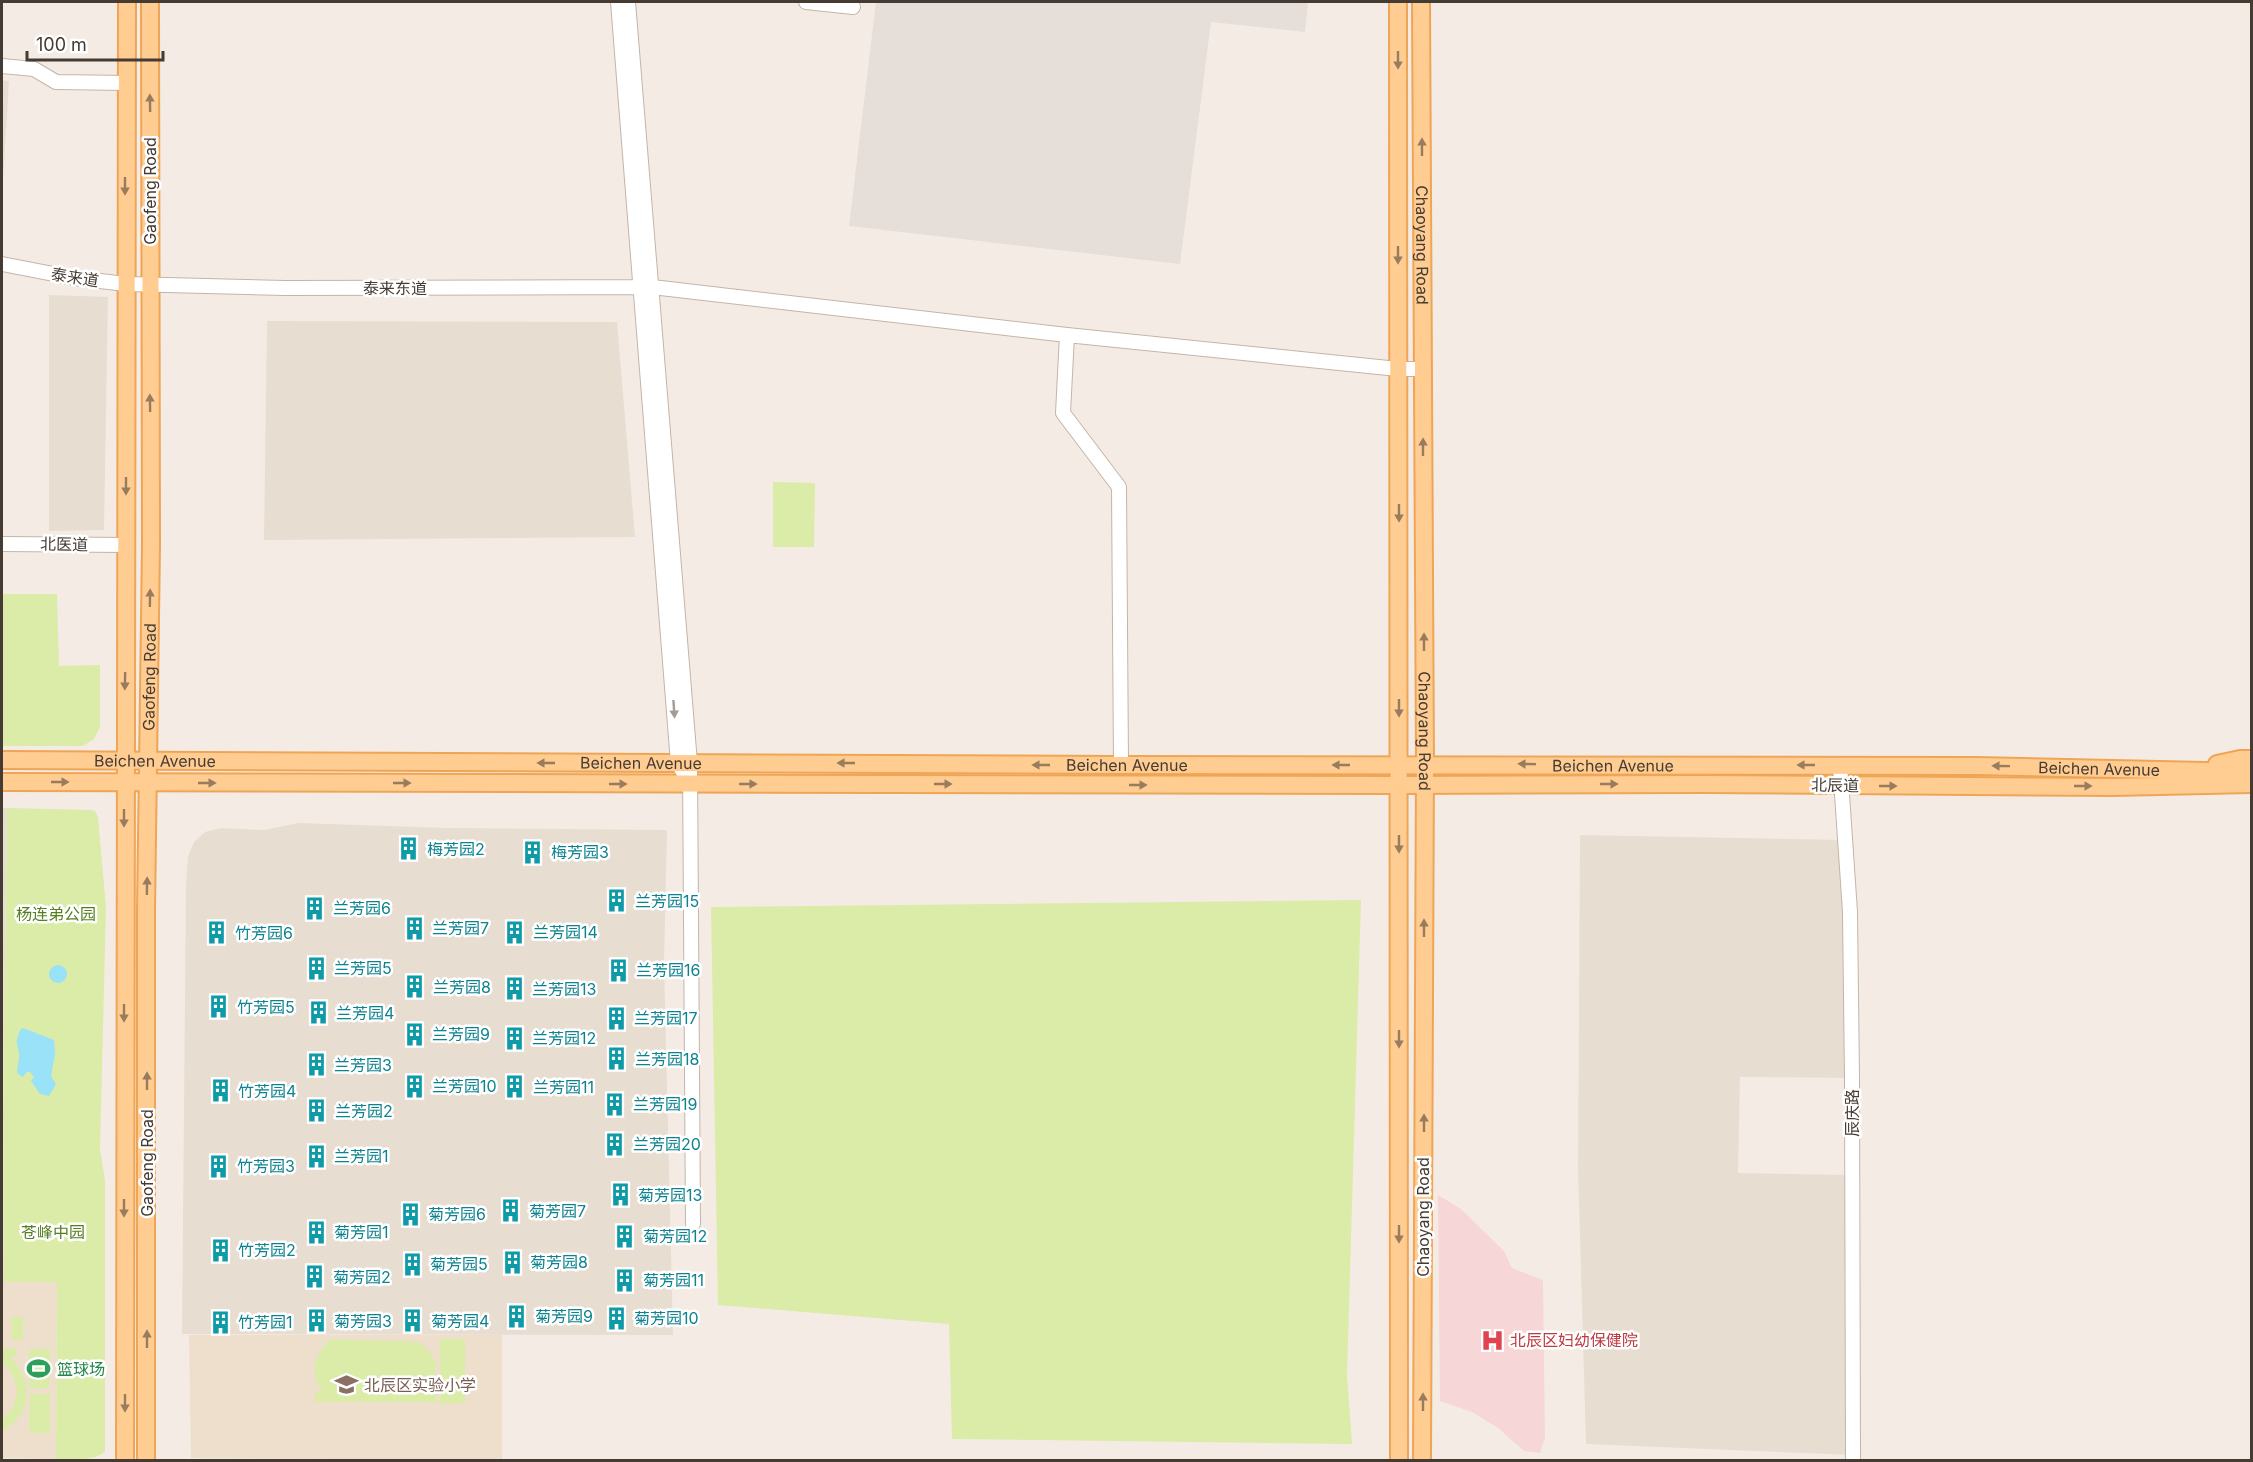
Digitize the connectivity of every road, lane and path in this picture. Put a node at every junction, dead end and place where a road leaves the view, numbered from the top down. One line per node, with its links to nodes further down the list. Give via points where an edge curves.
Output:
1 (127, 2): 10 (main road, Gaofeng Road)
2 (150, 2): 13 (main road, Gaofeng Road, one-way to 2)
3 (618, 2): 14 (street)
4 (628, 2): 14 (street)
5 (806, 2): 8 (street)
6 (1398, 2): 16 (main road, Chaoyang Road, one-way to 16)
7 (1421, 2): 17 (main road, Chaoyang Road, one-way to 7)
8 (853, 7)
9 (2, 66): 10 (street, via 34,69 56,82)
10 (126, 83): 12 (main road, Gaofeng Road, one-way to 12)
11 (2, 264): 12 (street, 泰来道)
12 (126, 284): 13 (street, 泰来道); 19 (main road, Gaofeng Road, one-way to 19)
13 (149, 284): 14 (street, 泰来东道, via 285,288); 23 (main road, Gaofeng Road, one-way to 13)
14 (646, 286): 15 (street, 泰来东道); 24 (street)
15 (1066, 335): 16 (street, 泰来东道); 26 (street, via 1063,413 1119,487)
16 (1398, 369): 17 (street, 泰来东道); 27 (main road, Chaoyang Road, one-way to 27)
17 (1423, 369): 25 (main road, Chaoyang Road, one-way to 17)
18 (2, 544): 19 (street, 北医道)
19 (126, 545): 22 (main road, Gaofeng Road, one-way to 22)
20 (2252, 759): 30 (main road, via 2240,759)
21 (2, 760): 22 (main road, Beichen Avenue)
22 (124, 760): 23 (main road, Beichen Avenue); 32 (main road, Gaofeng Road)
23 (148, 760): 24 (main road, Beichen Avenue, one-way to 23); 33 (main road, Gaofeng Road)
24 (684, 763): 26 (main road, Beichen Avenue, one-way to 24); 34 (street)
25 (1425, 764): 27 (main road, Beichen Avenue); 28 (main road, Beichen Avenue, one-way to 25); 37 (main road, Chaoyang Road)
26 (1121, 765): 27 (main road, Beichen Avenue, one-way to 26)
27 (1400, 765): 36 (main road, Chaoyang Road)
28 (1843, 765): 30 (main road, Beichen Avenue, one-way to 28); 38 (street, 辰庆路)
29 (2252, 772): 30 (main road, Beichen Avenue)
30 (2192, 777): 35 (main road, 北辰道); 38 (main road, 北辰道, one-way to 30); 39 (main road)
31 (2, 782): 32 (main road, Beichen Avenue, one-way to 32)
32 (124, 782): 33 (main road, Beichen Avenue); 41 (main road, Gaofeng Road, one-way to 41)
33 (148, 782): 34 (main road, Beichen Avenue, one-way to 34); 42 (main road, Gaofeng Road, one-way to 33)
34 (690, 784): 36 (main road, Beichen Avenue, one-way to 36); 40 (street)
35 (2252, 784)
36 (1399, 785): 37 (main road, Beichen Avenue); 43 (main road, Chaoyang Road, one-way to 43)
37 (1425, 785): 38 (main road, 北辰道, one-way to 38); 44 (main road, Chaoyang Road, one-way to 37)
38 (1845, 785): 45 (street, 辰庆路, via 1850,912); 46 (street, 辰庆路, via 1856,912)
39 (2252, 794)
40 (693, 1224)
41 (125, 1461)
42 (146, 1461)
43 (1399, 1461)
44 (1422, 1461)
45 (1853, 1461)
46 (1857, 1461)

